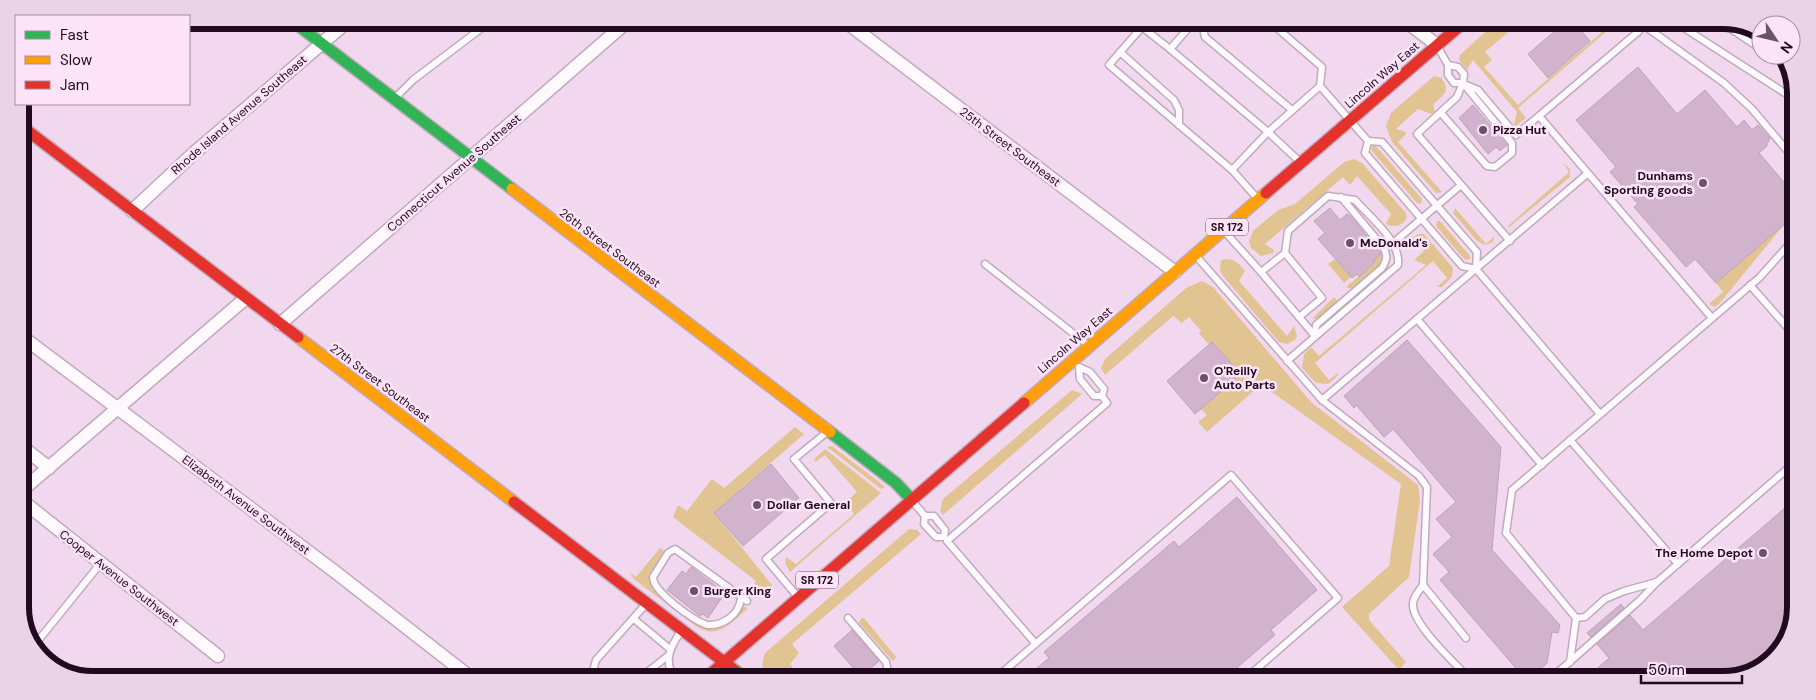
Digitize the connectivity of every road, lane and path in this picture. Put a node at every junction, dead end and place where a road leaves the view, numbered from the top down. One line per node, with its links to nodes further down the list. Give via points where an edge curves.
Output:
1 (302, 29): 18 (street, 26th Street Southeast)
2 (339, 29): 18 (street, Rhode Island Avenue Southeast)
3 (480, 29): 26 (lane, via 413,80)
4 (619, 29): 36 (street, Connecticut Avenue Southeast)
5 (855, 29): 54 (street, 25th Street Southeast)
6 (1140, 29): 21 (lane)
7 (1145, 29): 20 (lane)
8 (1188, 29): 20 (lane)
9 (1204, 29): 27 (lane, via 1206,36)
10 (1278, 29): 24 (lane, via 1322,67)
11 (1416, 29): 19 (street)
12 (1456, 29): 19 (street, Lincoln Way East / SR 172)
13 (1640, 29): 29 (lane)
14 (1648, 29): 35 (lane, via 1738,96)
15 (1686, 29): 25 (lane)
16 (1732, 30): 17 (lane)
17 (1751, 42)
18 (321, 44): 26 (street, 26th Street Southeast); 44 (street, Rhode Island Avenue Southeast)
19 (1437, 45): 22 (lane); 30 (street, Lincoln Way East / SR 172)
20 (1170, 49): 33 (lane)
21 (1120, 52): 31 (lane, via 1174,100 1179,110); 31 (lane, via 1109,65)
22 (1448, 65): 23 (lane, via 1448,75 1454,82); 23 (lane, via 1458,67 1464,74)
23 (1462, 83): 28 (lane, via 1457,97); 28 (lane, via 1512,143 1512,152 1495,167 1488,166); 29 (lane, via 1478,90 1516,136)
24 (1320, 86): 27 (lane); 30 (lane)
25 (1787, 94)
26 (394, 99): 36 (street, 26th Street Southeast)
27 (1292, 110): 33 (lane)
28 (1441, 113): 40 (lane, via 1417,134)
29 (1538, 116): 39 (lane)
30 (1350, 121): 34 (lane); 37 (street, Lincoln Way East / SR 172)
31 (1179, 125): 38 (lane)
32 (29, 132): 44 (street, 27th Street Southeast)
33 (1268, 132): 37 (lane); 38 (lane)
34 (1368, 141): 43 (lane, via 1382,142); 45 (lane, via 1365,153)
35 (1787, 151)
36 (470, 160): 61 (street, Connecticut Avenue Southeast); 72 (street, 26th Street Southeast)
37 (1301, 164): 42 (street, Lincoln Way East / SR 172)
38 (1232, 170): 42 (lane)
39 (1587, 174): 47 (lane); 59 (lane)
40 (1462, 185): 43 (lane); 47 (lane)
41 (1341, 196): 48 (lane, via 1355,200); 50 (lane, via 1328,196 1288,232); 63 (lane, via 1383,247 1387,253 1386,260 1382,268 1316,325)
42 (1258, 200): 46 (street, Lincoln Way East / SR 172)
43 (1437, 206): 45 (lane); 53 (lane, via 1477,252)
44 (132, 210): 57 (street, 27th Street Southeast)
45 (1421, 219): 48 (lane); 53 (lane, via 1462,266)
46 (1224, 230): 51 (street, Lincoln Way East / SR 172); 55 (lane)
47 (1510, 241): 53 (lane)
48 (1393, 243): 63 (lane, via 1399,255 1398,265)
49 (1787, 248): 56 (lane)
50 (1285, 253): 55 (lane); 58 (lane, via 1322,298)
51 (1195, 255): 54 (street, Lincoln Way East / SR 172); 66 (lane)
52 (985, 264): 65 (lane)
53 (1476, 270): 60 (lane); 71 (lane)
54 (1175, 272): 65 (street, Lincoln Way East / SR 172)
55 (1261, 272): 58 (lane)
56 (1750, 285): 59 (lane); 62 (lane)
57 (246, 298): 61 (street, 27th Street Southeast); 70 (street)
58 (1299, 317): 63 (lane)
59 (1712, 318): 71 (lane)
60 (1418, 319): 69 (lane); 75 (lane)
61 (280, 324): 89 (street, 27th Street Southeast)
62 (1787, 327)
63 (1315, 336): 66 (lane)
64 (29, 342): 70 (street, Elizabeth Avenue Southwest)
65 (1089, 346): 67 (street, Lincoln Way East / SR 172)
66 (1287, 360): 69 (lane)
67 (1076, 363): 68 (lane, via 1090,372 1104,389); 68 (lane, via 1080,379 1094,396); 79 (street, Lincoln Way East / SR 172)
68 (1102, 396): 82 (lane, via 1107,403)
69 (1322, 400): 86 (lane, via 1419,476 1427,487)
70 (118, 410): 76 (street); 101 (street, Elizabeth Avenue Southwest)
71 (1600, 414): 73 (lane)
72 (828, 431): 79 (street, 26th Street Southeast, via 896,483); 87 (lane, via 794,459 831,503 766,558)
73 (1570, 440): 75 (lane); 84 (lane)
74 (29, 452): 76 (street)
75 (1542, 464): 91 (lane, via 1512,490 1506,533)
76 (49, 468): 78 (street)
77 (1787, 469): 84 (lane)
78 (29, 485)
79 (911, 499): 81 (lane); 87 (street, Lincoln Way East / SR 172)
80 (29, 506): 83 (street, Cooper Avenue Southwest)
81 (925, 516): 82 (lane, via 924,524 936,537); 82 (lane, via 934,516 945,530)
82 (945, 539): 96 (lane)
83 (100, 564): 95 (lane); 98 (street, Cooper Avenue Southwest)
84 (1678, 564): 85 (lane)
85 (1657, 582): 91 (lane, via 1624,591 1606,599 1586,617); 100 (lane)
86 (1423, 585): 94 (lane); 110 (lane, via 1414,599 1417,620)
87 (798, 597): 99 (street, Lincoln Way East / SR 172)
88 (744, 600): 88 (lane, via 675,549 668,553 653,577 654,586 661,593 707,625 722,624)
89 (647, 604): 92 (lane); 93 (street, 27th Street Southeast)
90 (848, 618): 107 (lane, via 886,662)
91 (1576, 618): 100 (lane)
92 (634, 619): 97 (lane); 102 (lane, via 596,660)
93 (682, 630): 97 (lane); 99 (street, 27th Street Southeast)
94 (1466, 638)
95 (38, 641)
96 (1035, 643): 108 (lane); 109 (lane, via 1231,475 1338,598)
97 (669, 652): 103 (lane); 104 (lane)
98 (218, 656)
99 (724, 662): 105 (street, Lincoln Way East / SR 172); 106 (street, 27th Street Southeast)
100 (1570, 662): 111 (lane)
101 (462, 671)
102 (596, 671)
103 (648, 671)
104 (671, 671)
105 (714, 671)
106 (736, 671)
107 (888, 671)
108 (1004, 671)
109 (1253, 671)
110 (1463, 671)
111 (1560, 671)

